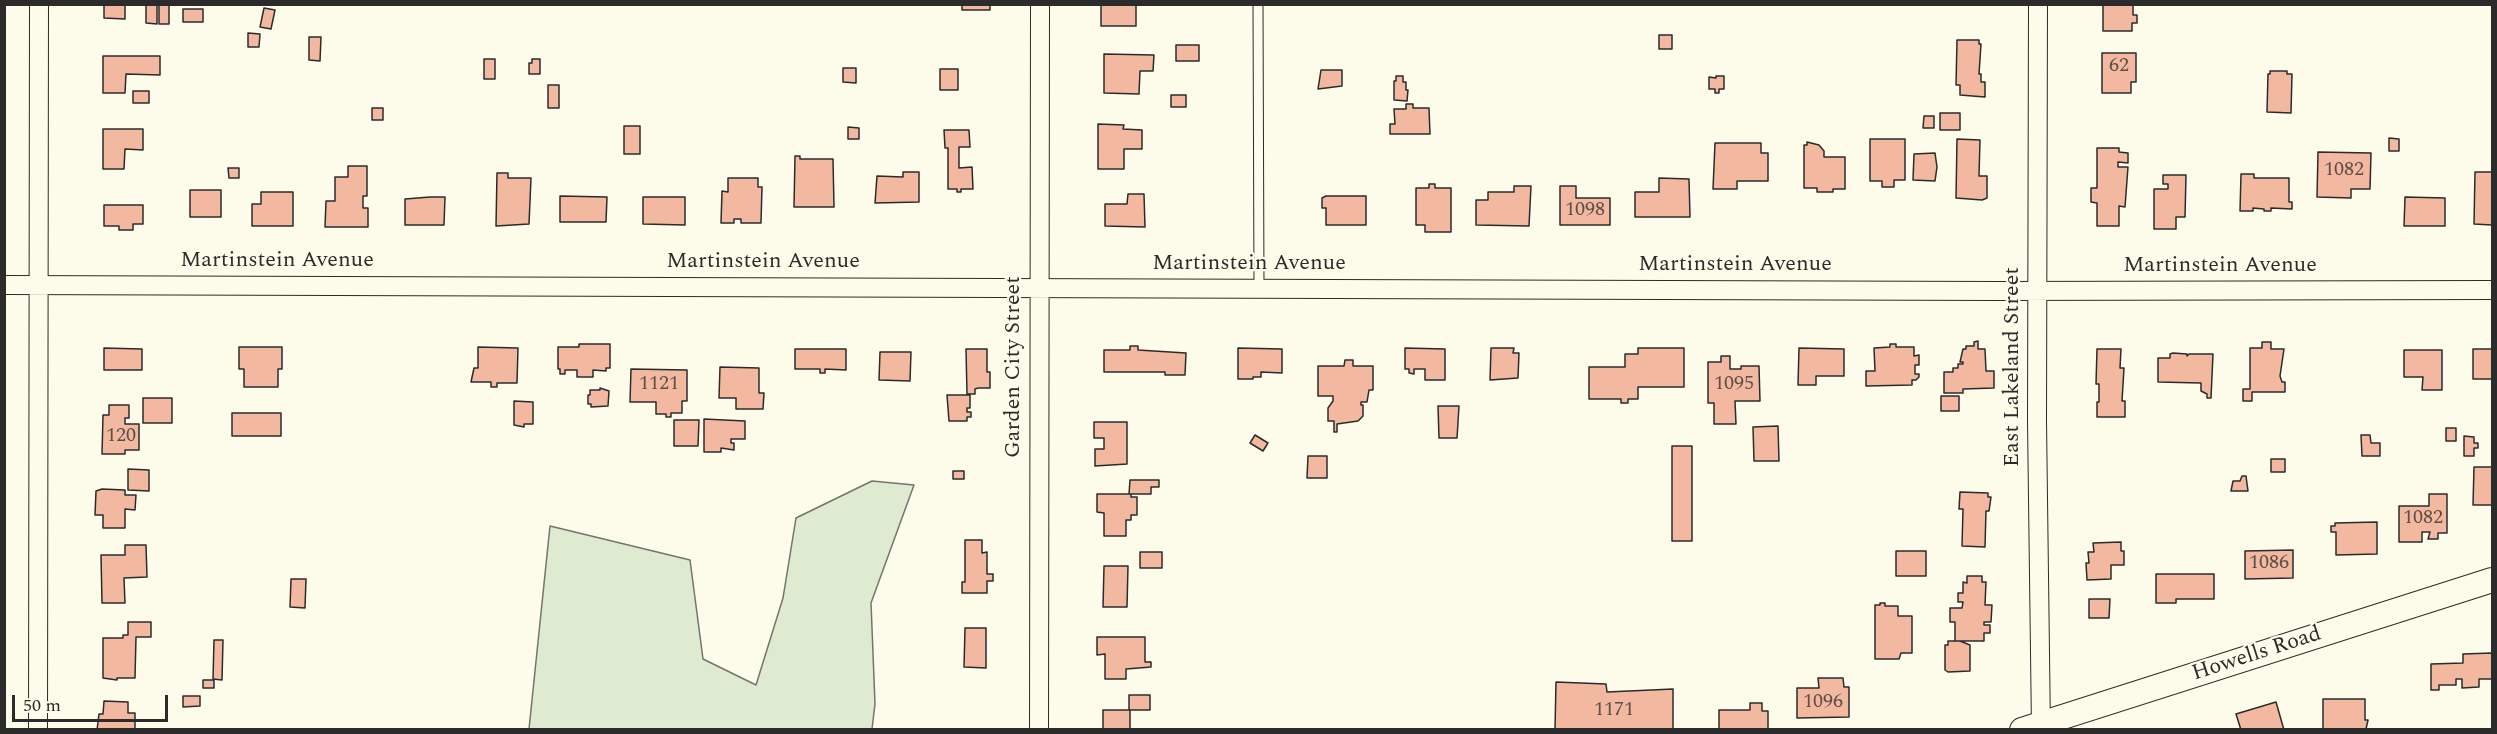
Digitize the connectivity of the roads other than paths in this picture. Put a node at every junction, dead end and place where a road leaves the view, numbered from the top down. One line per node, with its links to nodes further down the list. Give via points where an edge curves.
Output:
1 (39, 4): 6 (street)
2 (1040, 4): 7 (street, Garden City Street)
3 (1258, 4): 8 (lane)
4 (2038, 4): 10 (street, East Lakeland Street)
5 (4, 285): 6 (street, Martinstein Avenue)
6 (39, 285): 7 (street, Martinstein Avenue); 13 (street)
7 (1039, 288): 8 (street, Martinstein Avenue); 14 (street, Garden City Street)
8 (1259, 289): 10 (street, Martinstein Avenue)
9 (2493, 290): 10 (street, Martinstein Avenue)
10 (2039, 291): 12 (street, East Lakeland Street)
11 (2493, 580): 12 (street, Howells Road)
12 (2035, 728)
13 (38, 729)
14 (1039, 729)

